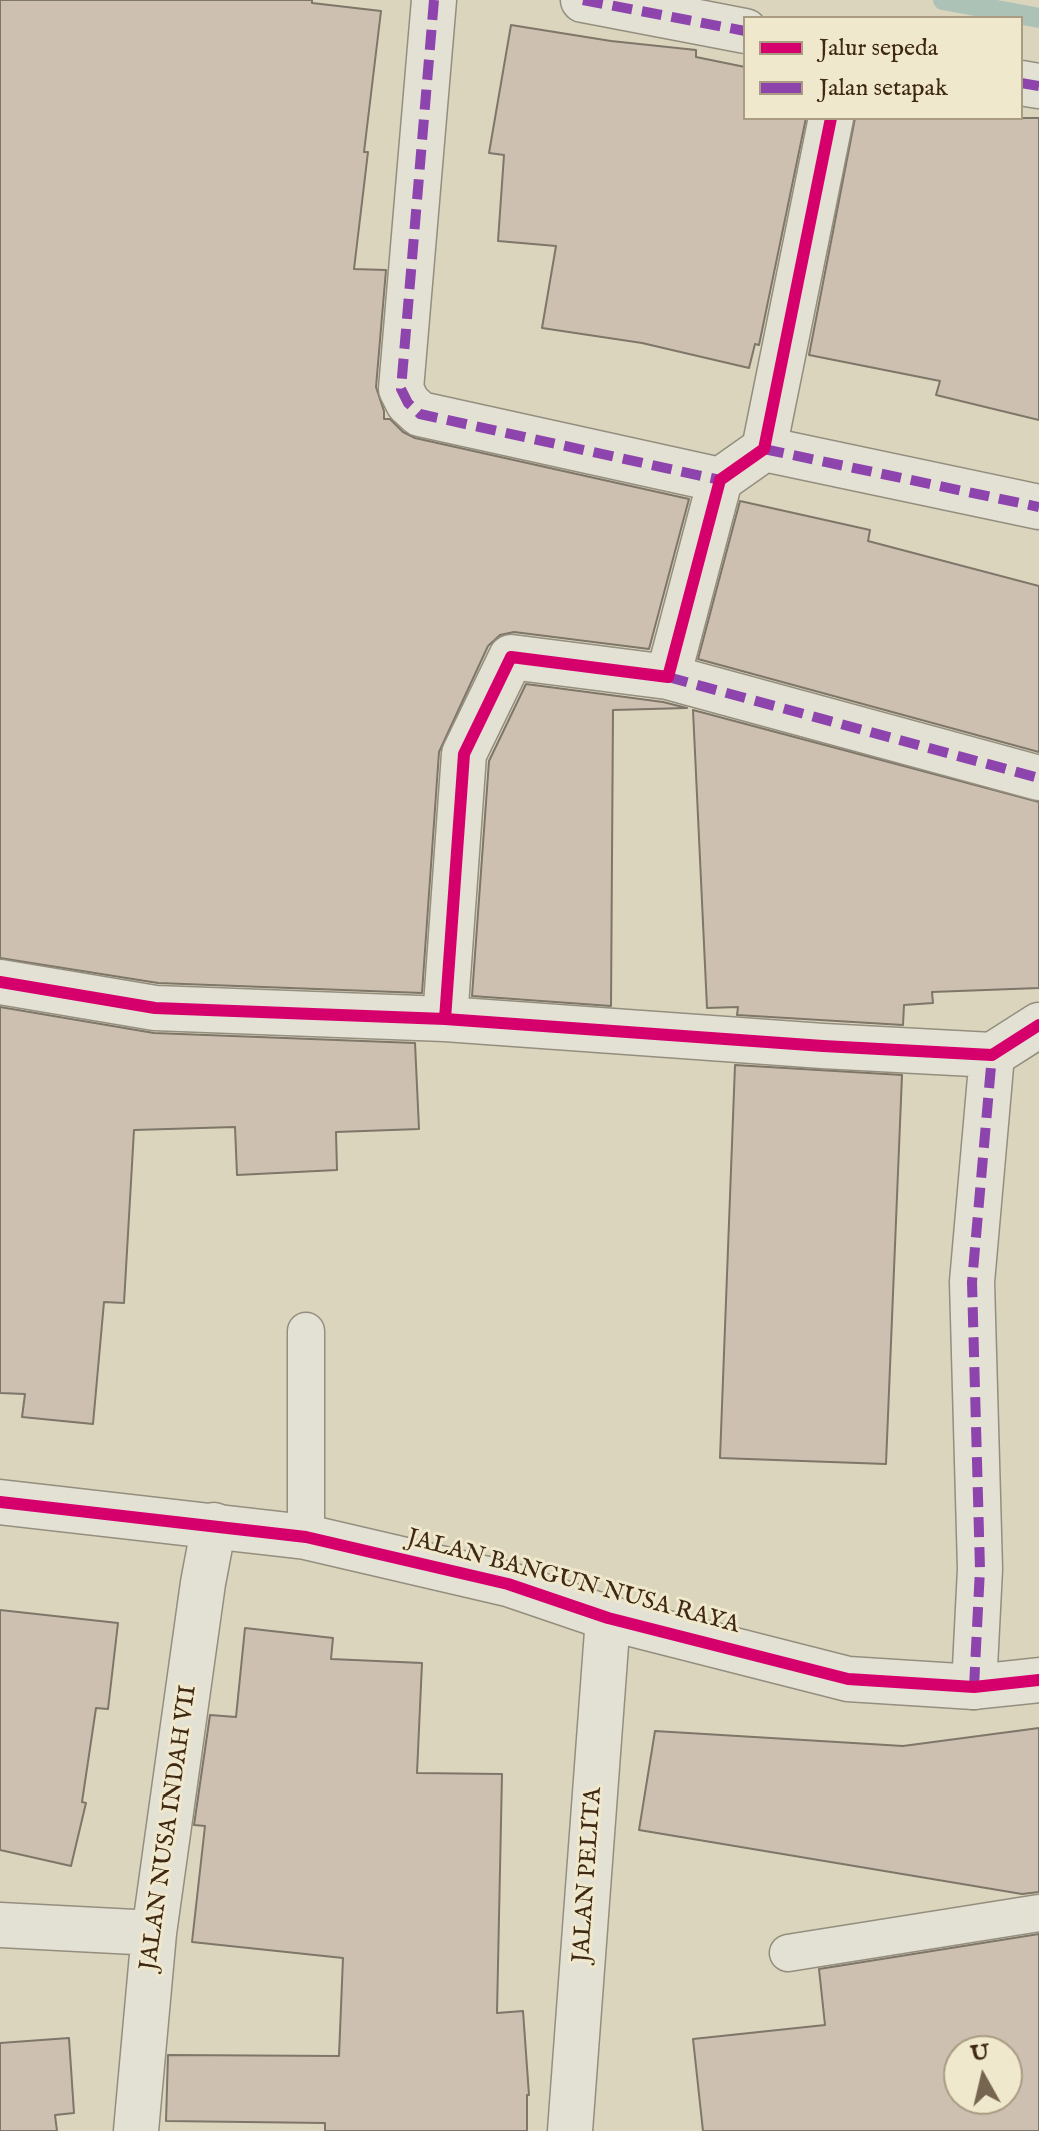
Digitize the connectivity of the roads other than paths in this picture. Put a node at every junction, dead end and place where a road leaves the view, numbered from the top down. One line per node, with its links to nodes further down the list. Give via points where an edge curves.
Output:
1 (434, 0): 6 (street, via 401,389 408,403 420,414)
2 (583, 0): 3 (street)
3 (743, 31)
4 (831, 120): 5 (street)
5 (764, 449): 6 (street); 7 (street)
6 (720, 480): 8 (street)
7 (1039, 507)
8 (668, 677): 9 (street); 11 (street, via 511,657 464,754)
9 (1039, 778)
10 (0, 982): 11 (street, via 155,1008)
11 (445, 1019): 13 (street)
12 (1039, 1025): 13 (street)
13 (992, 1055): 20 (street, via 972,1282 980,1569)
14 (306, 1331): 17 (lane)
15 (0, 1502): 16 (street, JALAN BANGUN NUSA RAYA)
16 (214, 1525): 17 (street, JALAN BANGUN NUSA RAYA); 23 (street, JALAN NUSA INDAH VII)
17 (306, 1537): 18 (street, JALAN BANGUN NUSA RAYA, via 508,1584)
18 (608, 1618): 20 (street, JALAN BANGUN NUSA RAYA, via 848,1679); 26 (street, JALAN PELITA)
19 (1039, 1680): 20 (street, JALAN BANGUN NUSA RAYA)
20 (974, 1687)
21 (1039, 1913): 24 (lane)
22 (0, 1925): 23 (street)
23 (154, 1933): 25 (street, JALAN NUSA INDAH VII)
24 (788, 1953)
25 (136, 2131)
26 (570, 2131)

